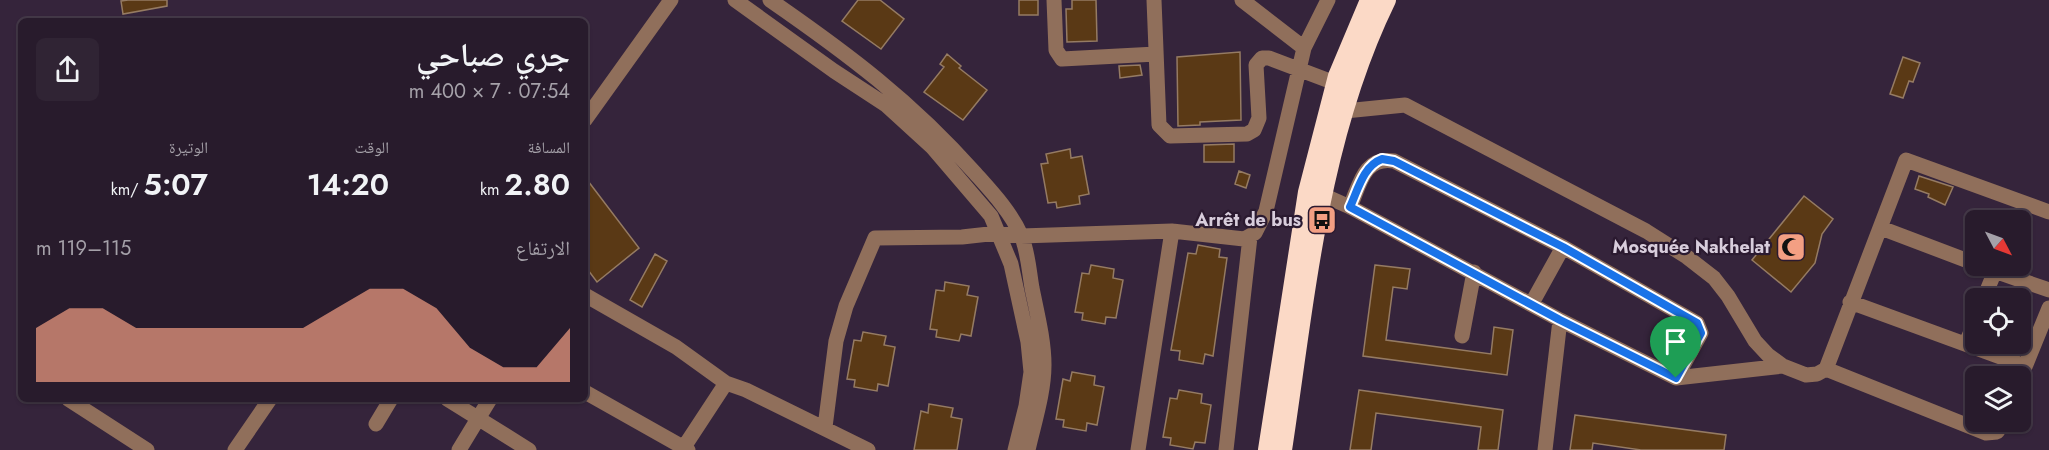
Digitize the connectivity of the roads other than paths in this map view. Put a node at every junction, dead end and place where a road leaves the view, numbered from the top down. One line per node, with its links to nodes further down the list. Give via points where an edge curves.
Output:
1 (671, 0): 15 (street)
2 (735, 0): 21 (street, via 886,105 932,147 991,216)
3 (770, 0): 22 (street, via 849,55 942,136 996,197)
4 (1054, 0): 11 (street, via 1056,50 1062,58)
5 (1154, 0): 11 (street)
6 (1242, 0): 10 (street)
7 (1328, 0): 10 (street)
8 (1369, 0): 13 (highway)
9 (1387, 0): 14 (highway, via 1371,33)
10 (1304, 48): 12 (street)
11 (1156, 54): 12 (street, via 1159,124 1165,133 1176,138 1251,132 1259,123 1257,62 1266,57)
12 (1298, 69): 13 (street); 23 (street, via 1266,211)
13 (1335, 83): 63 (highway, via 1306,192)
14 (1345, 111): 16 (highway); 37 (street, via 1406,105 1646,231 1713,278 1755,341)
15 (588, 116)
16 (1323, 195): 17 (street); 64 (highway)
17 (1350, 207): 24 (street, via 1373,162 1394,161); 26 (street)
18 (2049, 212): 19 (street, via 1906,160)
19 (1881, 228): 25 (street); 30 (street)
20 (1172, 231): 22 (street); 23 (street); 61 (street)
21 (998, 233): 22 (street); 52 (street, via 875,238 836,340); 59 (street, via 1011,264 1031,372)
22 (1021, 236): 60 (street, via 1044,364)
23 (1250, 237): 62 (street)
24 (1563, 247): 31 (street); 41 (street, via 1697,323 1701,333)
25 (1965, 260)
26 (1474, 272): 31 (street); 34 (street)
27 (2009, 276): 28 (street)
28 (2049, 290)
29 (588, 297): 42 (street, via 676,347)
30 (1850, 302): 35 (street); 40 (street)
31 (1532, 303): 33 (street)
32 (2049, 308): 39 (street)
33 (1560, 320): 41 (street); 65 (street)
34 (1462, 336)
35 (1965, 343)
36 (1988, 354): 38 (street)
37 (1783, 366): 40 (street, via 1806,375); 41 (street)
38 (2011, 366)
39 (2025, 366)
40 (1826, 369): 51 (street)
41 (1676, 378)
42 (726, 383): 52 (street); 53 (street)
43 (588, 394): 53 (street)
44 (73, 402): 54 (street)
45 (268, 402): 55 (street)
46 (389, 402): 50 (street)
47 (452, 402): 49 (street)
48 (488, 402): 49 (street)
49 (477, 418): 56 (street); 57 (street)
50 (376, 424)
51 (1965, 425)
52 (825, 428): 58 (street)
53 (685, 449)
54 (147, 450)
55 (235, 450)
56 (459, 450)
57 (529, 450)
58 (868, 450)
59 (1015, 450)
60 (1028, 450)
61 (1138, 450)
62 (1227, 450)
63 (1267, 450)
64 (1283, 450)
65 (1545, 450)

